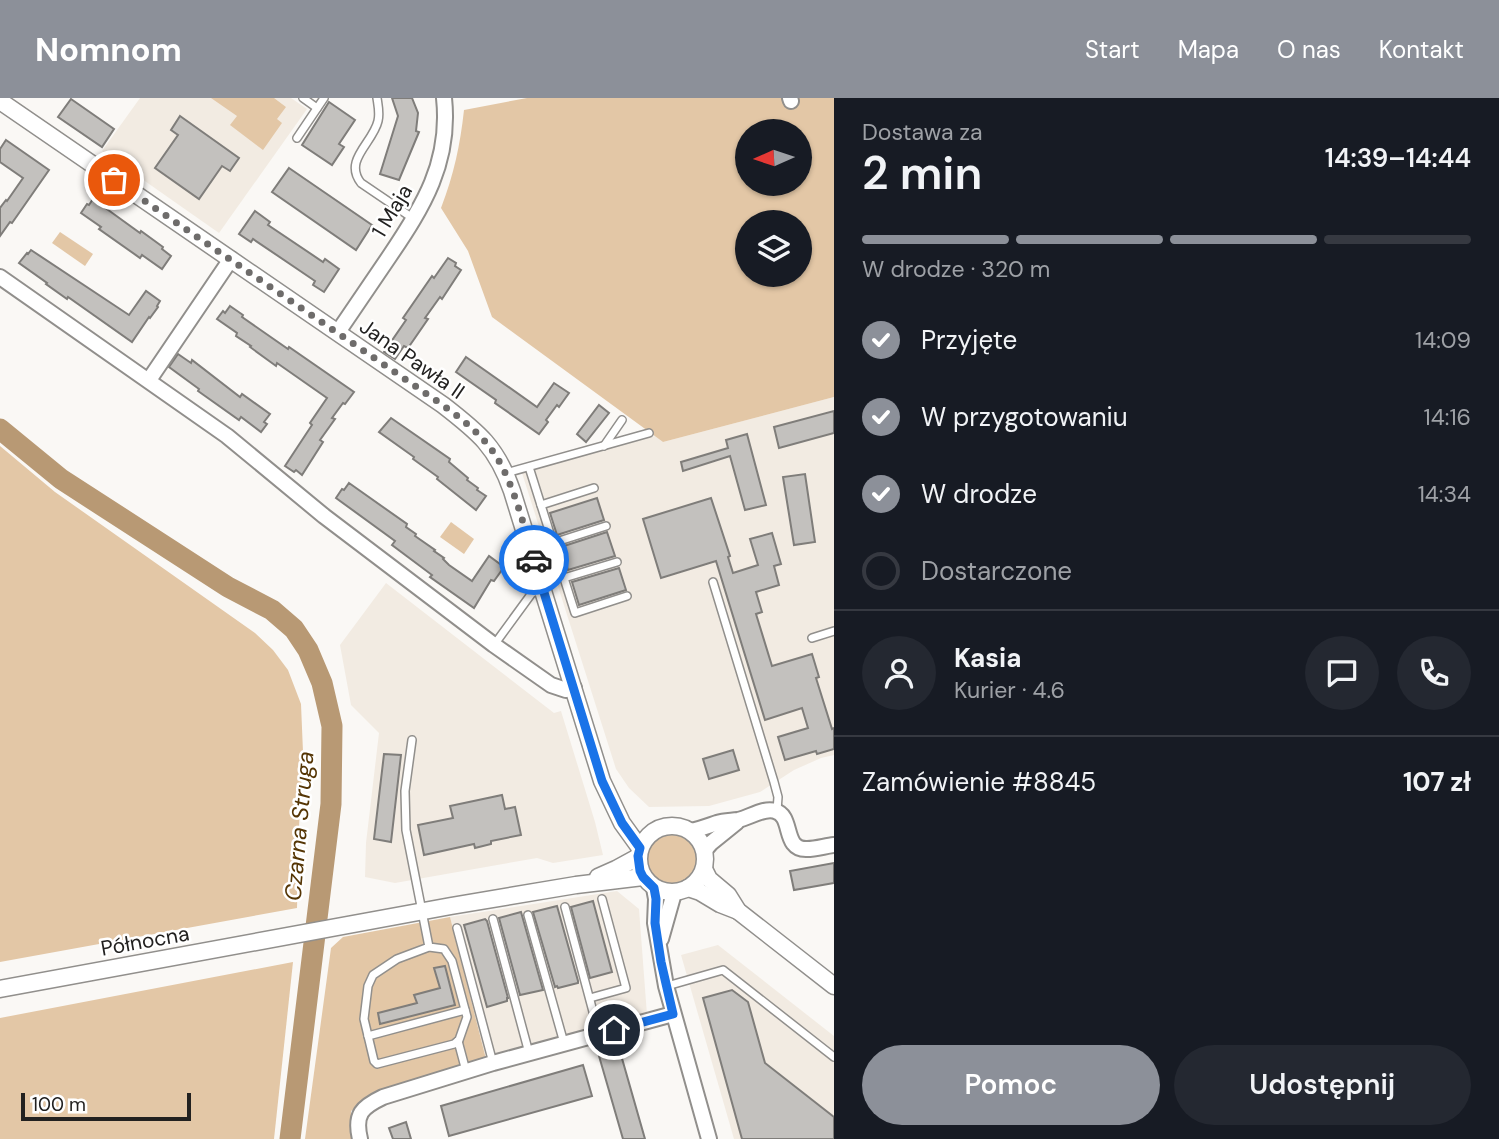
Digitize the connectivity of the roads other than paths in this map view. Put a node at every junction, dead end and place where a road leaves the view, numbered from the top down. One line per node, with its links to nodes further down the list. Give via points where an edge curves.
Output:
1 (303, 98): 6 (lane)
2 (324, 98): 6 (lane)
3 (377, 98): 8 (lane, via 378,121 357,158 356,176)
4 (444, 98): 8 (street, 1 Maja, via 439,162)
5 (0, 101): 9 (street, Jana Pawła II)
6 (317, 108): 7 (lane)
7 (297, 138)
8 (414, 219): 11 (street, 1 Maja)
9 (231, 259): 11 (street, Jana Pawła II); 12 (street)
10 (0, 277): 12 (street)
11 (338, 332): 17 (street, Jana Pawła II, via 463,421 490,447)
12 (149, 380): 29 (street, via 236,442 324,516)
13 (622, 420): 15 (lane)
14 (649, 433): 15 (lane)
15 (603, 446): 16 (lane)
16 (529, 467): 17 (lane); 19 (lane)
17 (506, 473): 25 (street, Jana Pawła II)
18 (594, 488): 19 (lane)
19 (541, 505): 21 (lane)
20 (606, 526): 21 (lane)
21 (553, 543): 23 (lane)
22 (617, 562): 23 (lane)
23 (564, 578): 26 (lane, via 575,613)
24 (712, 582): 33 (lane, via 774,782)
25 (543, 588): 29 (lane, via 532,593); 30 (street, Jana Pawła II)
26 (627, 596)
27 (834, 631): 28 (lane)
28 (812, 638)
29 (494, 645): 30 (street, via 551,685)
30 (574, 688): 32 (street, Jana Pawła II)
31 (412, 740): 47 (lane, via 405,791 406,830)
32 (609, 796): 35 (street, Jana Pawła II, via 636,823); 39 (street, Jana Pawła II)
33 (777, 811): 34 (street); 37 (street, via 796,846 807,850)
34 (740, 820): 36 (street); 38 (street)
35 (658, 828): 36 (street, via 669,825); 39 (street, via 644,840)
36 (691, 831): 38 (street)
37 (834, 845)
38 (704, 851): 40 (street)
39 (639, 852): 41 (street, via 638,864); 42 (street, via 616,869)
40 (704, 869): 43 (street, via 695,883); 46 (street)
41 (649, 883): 42 (street); 43 (street, via 667,892); 51 (street, via 656,899)
42 (576, 885): 47 (street, Północna)
43 (681, 891): 46 (street, via 700,892); 51 (street)
44 (602, 899): 56 (lane, via 626,988)
45 (565, 908): 56 (lane)
46 (738, 911): 54 (street)
47 (422, 912): 52 (lane); 55 (street, Północna)
48 (528, 915): 62 (lane)
49 (492, 919): 63 (lane)
50 (457, 928): 65 (lane)
51 (659, 943): 53 (street)
52 (429, 947): 57 (lane, via 444,949 452,961); 60 (lane, via 397,959 373,975 364,1019)
53 (666, 986): 58 (street); 64 (lane, via 723,970)
54 (834, 986)
55 (0, 989)
56 (590, 998): 59 (lane)
57 (465, 1010): 60 (lane); 61 (lane)
58 (673, 1014): 59 (street); 68 (street)
59 (600, 1034): 62 (street)
60 (368, 1036): 61 (lane, via 377,1064)
61 (458, 1041): 66 (lane)
62 (564, 1044): 63 (street)
63 (529, 1053): 65 (street)
64 (834, 1056)
65 (494, 1063): 66 (street)
66 (466, 1071): 67 (street, via 369,1104 358,1119)
67 (359, 1139)
68 (709, 1139)

